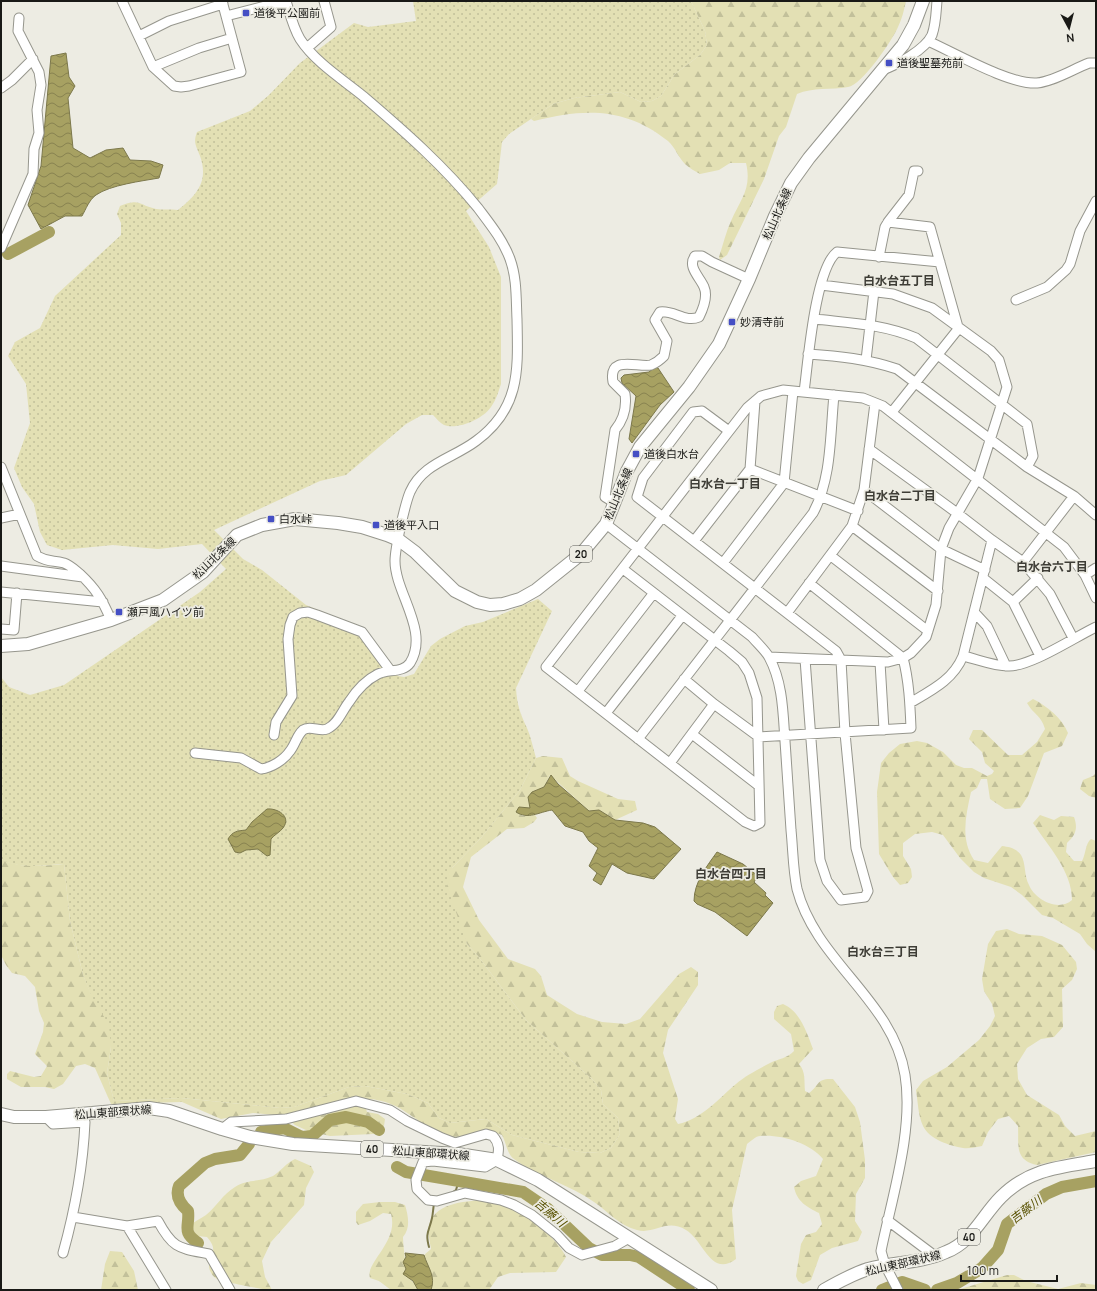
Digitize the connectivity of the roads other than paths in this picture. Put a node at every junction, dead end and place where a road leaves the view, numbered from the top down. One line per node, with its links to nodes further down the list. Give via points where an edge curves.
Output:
1 (286, 1): 7 (street); 13 (street, via 296,31)
2 (324, 1): 13 (street, via 331,27)
3 (923, 1): 17 (main road, 松山北条線 / 20, via 910,34)
4 (937, 1): 12 (street, via 933,29)
5 (125, 2): 10 (street)
6 (222, 3): 8 (street); 10 (street, via 169,21)
7 (261, 4): 8 (street)
8 (226, 16): 11 (street)
9 (19, 18): 14 (street, via 18,31)
10 (139, 36): 16 (street)
11 (232, 38): 16 (street, via 193,50); 16 (street, via 241,72 181,88 168,82)
12 (928, 41): 15 (street, via 1010,78 1028,83 1047,80 1089,63); 17 (street, via 904,61)
13 (307, 48): 65 (street, via 406,133 443,169 498,235 513,270 518,368 514,389 496,423 476,441 436,462 417,480 409,496)
14 (33, 59): 18 (street); 22 (street, via 41,84 37,110 39,133 34,149 33,174)
15 (1096, 63)
16 (153, 67)
17 (882, 70): 26 (main road, 松山北条線 / 20, via 791,183)
18 (1, 88)
19 (918, 171): 21 (street, via 914,171 909,195)
20 (1096, 201): 29 (street, via 1080,232 1066,270 1047,287)
21 (888, 222): 24 (street, via 885,226); 25 (street, via 930,227)
22 (5, 230): 23 (street)
23 (1, 248)
24 (880, 257): 25 (street); 27 (street, via 837,252 832,256)
25 (940, 262): 32 (street)
26 (749, 279): 55 (main road, 松山北条線 / 20, via 719,344 689,388 640,447 627,471); 55 (street, via 702,256 695,256 692,265 704,287 705,295 699,317 687,319 669,312 660,312 655,320 667,341 664,356 651,365 623,364 615,369 613,382 625,394 626,401 622,422 615,430 605,497)
27 (821, 285): 28 (street); 30 (street)
28 (874, 291): 31 (street); 32 (street, via 914,300 932,308)
29 (1016, 300)
30 (815, 319): 31 (street); 33 (street)
31 (870, 325): 34 (street, via 898,330 916,338); 35 (street)
32 (958, 328): 34 (street); 42 (street, via 999,360 1007,387)
33 (808, 354): 35 (street); 38 (street)
34 (938, 355): 36 (street); 42 (street)
35 (866, 360): 36 (street, via 897,369)
36 (915, 382): 43 (street); 45 (street)
37 (793, 391): 38 (street); 40 (street, via 769,392); 51 (street)
38 (804, 392): 39 (street)
39 (834, 395): 41 (street, via 862,398); 54 (street, via 826,476)
40 (755, 401): 44 (street); 49 (street)
41 (875, 403): 43 (street); 46 (street)
42 (1001, 403): 45 (street); 48 (street, via 1027,424 1033,456)
43 (892, 412): 50 (street)
44 (729, 431): 61 (street); 61 (street, via 702,411 693,412 644,478 637,497)
45 (991, 440): 48 (street); 50 (street)
46 (869, 449): 52 (street); 57 (street)
47 (1, 466): 58 (street)
48 (1027, 467): 53 (street)
49 (750, 468): 51 (street); 67 (street)
50 (978, 478): 57 (street); 64 (street)
51 (784, 483): 54 (street); 72 (street)
52 (864, 490): 56 (street); 69 (street)
53 (1074, 496): 59 (street); 64 (street)
54 (821, 498): 56 (street); 81 (street, via 813,513)
55 (615, 503): 62 (main road, 松山北条線 / 20)
56 (858, 511): 63 (street)
57 (957, 513): 66 (street); 69 (street)
58 (20, 514): 60 (street); 78 (street, via 37,556 49,562 64,563)
59 (1096, 515)
60 (1, 518)
61 (663, 518): 67 (street); 68 (street)
62 (606, 524): 65 (main road, 松山北条線 / 20, via 581,554 536,590 520,599 496,605 477,602 463,596); 68 (street)
63 (852, 526): 70 (street); 82 (street)
64 (1046, 532): 71 (street); 77 (street, via 1064,547)
65 (399, 540): 93 (main road, 松山北条線 / 20, via 362,527 317,520 295,519 262,525 238,535 203,572 163,600); 108 (street, via 395,564 414,625 415,646 410,663 404,669)
66 (992, 540): 71 (street); 76 (street)
67 (694, 541): 72 (street)
68 (638, 549): 75 (street); 92 (street)
69 (941, 549): 76 (street); 82 (street)
70 (832, 556): 80 (street); 96 (street)
71 (1024, 562): 79 (street)
72 (723, 563): 81 (street)
73 (1, 566): 78 (street)
74 (1096, 568): 77 (street)
75 (623, 569): 85 (street); 110 (street, via 546,667)
76 (984, 574): 88 (street); 89 (street)
77 (1085, 575): 86 (street)
78 (83, 576): 87 (street, via 97,590)
79 (1038, 578): 88 (street); 97 (street, via 1050,594)
80 (809, 583): 90 (street); 103 (street)
81 (755, 588): 90 (street); 92 (street)
82 (938, 591): 96 (street)
83 (1, 592): 84 (street)
84 (17, 593): 87 (street); 95 (street, via 14,630)
85 (653, 594): 91 (street); 110 (street)
86 (1096, 598)
87 (103, 602): 93 (street)
88 (1013, 602): 101 (street)
89 (974, 612): 100 (street); 107 (street, via 987,626)
90 (787, 613): 105 (street, via 836,651)
91 (682, 616): 98 (street); 113 (street)
92 (730, 619): 98 (street); 102 (street, via 752,637)
93 (111, 620): 99 (main road, 松山北条線 / 20, via 28,644)
94 (1096, 627): 97 (street)
95 (1, 629)
96 (928, 631): 103 (street, via 918,647)
97 (1073, 638): 101 (street)
98 (714, 639): 109 (street); 120 (street, via 742,662 749,673 757,698)
99 (1, 646)
100 (963, 656): 107 (street); 111 (street, via 951,677)
101 (1040, 656): 107 (street, via 1024,664)
102 (769, 657): 104 (street); 119 (street, via 783,701)
103 (903, 658): 106 (street); 111 (street)
104 (805, 659): 105 (street); 117 (street)
105 (841, 660): 106 (street); 115 (street)
106 (880, 662): 114 (street)
107 (1006, 666)
108 (390, 670): 118 (street, via 362,632 317,615 300,613 290,624 288,639 292,696 276,722); 122 (street, via 380,673 361,687 331,727 325,730 304,729 290,751 270,767 261,769 241,758)
109 (684, 679): 112 (street); 121 (street)
110 (578, 691): 113 (street)
111 (910, 703): 114 (street, via 911,728)
112 (714, 704): 116 (street); 120 (street)
113 (606, 713): 121 (street)
114 (884, 730): 115 (street)
115 (844, 733): 117 (street); 117 (street, via 856,848 868,891 865,897 841,900 827,881 820,860)
116 (692, 734): 123 (street); 124 (street)
117 (809, 734): 119 (street)
118 (274, 735)
119 (785, 735): 120 (street); 131 (street, via 794,869 802,904 824,945 889,1027 903,1062 908,1116)
120 (759, 737): 124 (street)
121 (638, 739): 123 (street)
122 (194, 753)
123 (670, 763): 124 (street, via 745,822 754,826 760,823)
124 (760, 786)
125 (1, 1114): 126 (main road, 松山東部環状線 / 40, via 14,1117)
126 (46, 1117): 127 (main road, 松山東部環状線 / 40, via 149,1108 169,1111); 130 (street, via 53,1124 85,1122)
127 (222, 1129): 128 (main road, 松山東部環状線 / 40, via 250,1137 312,1146 458,1154); 128 (street, via 232,1122 291,1118 356,1101 390,1110 407,1121 455,1143 486,1134 493,1136 498,1142)
128 (497, 1160): 133 (main road, 松山東部環状線 / 40, via 538,1180); 133 (street, via 485,1167 423,1162 416,1180 417,1189 428,1200 437,1202 465,1193 501,1200 532,1215 576,1253 588,1254 603,1250)
129 (1096, 1161): 135 (main road, 松山東部環状線 / 40, via 1042,1171 1026,1178 1001,1197 967,1239 958,1246)
130 (73, 1217): 132 (street); 134 (street)
131 (887, 1220): 135 (street); 136 (street, via 881,1251)
132 (127, 1226): 137 (street); 138 (street, via 158,1221 166,1237 176,1246 209,1254)
133 (629, 1238): 139 (main road, 松山東部環状線 / 40)
134 (63, 1253)
135 (934, 1256): 136 (main road, 松山東部環状線 / 40)
136 (888, 1271): 140 (main road, 松山東部環状線 / 40, via 850,1276); 141 (street)
137 (166, 1290)
138 (230, 1290)
139 (710, 1290)
140 (824, 1290)
141 (898, 1290)

